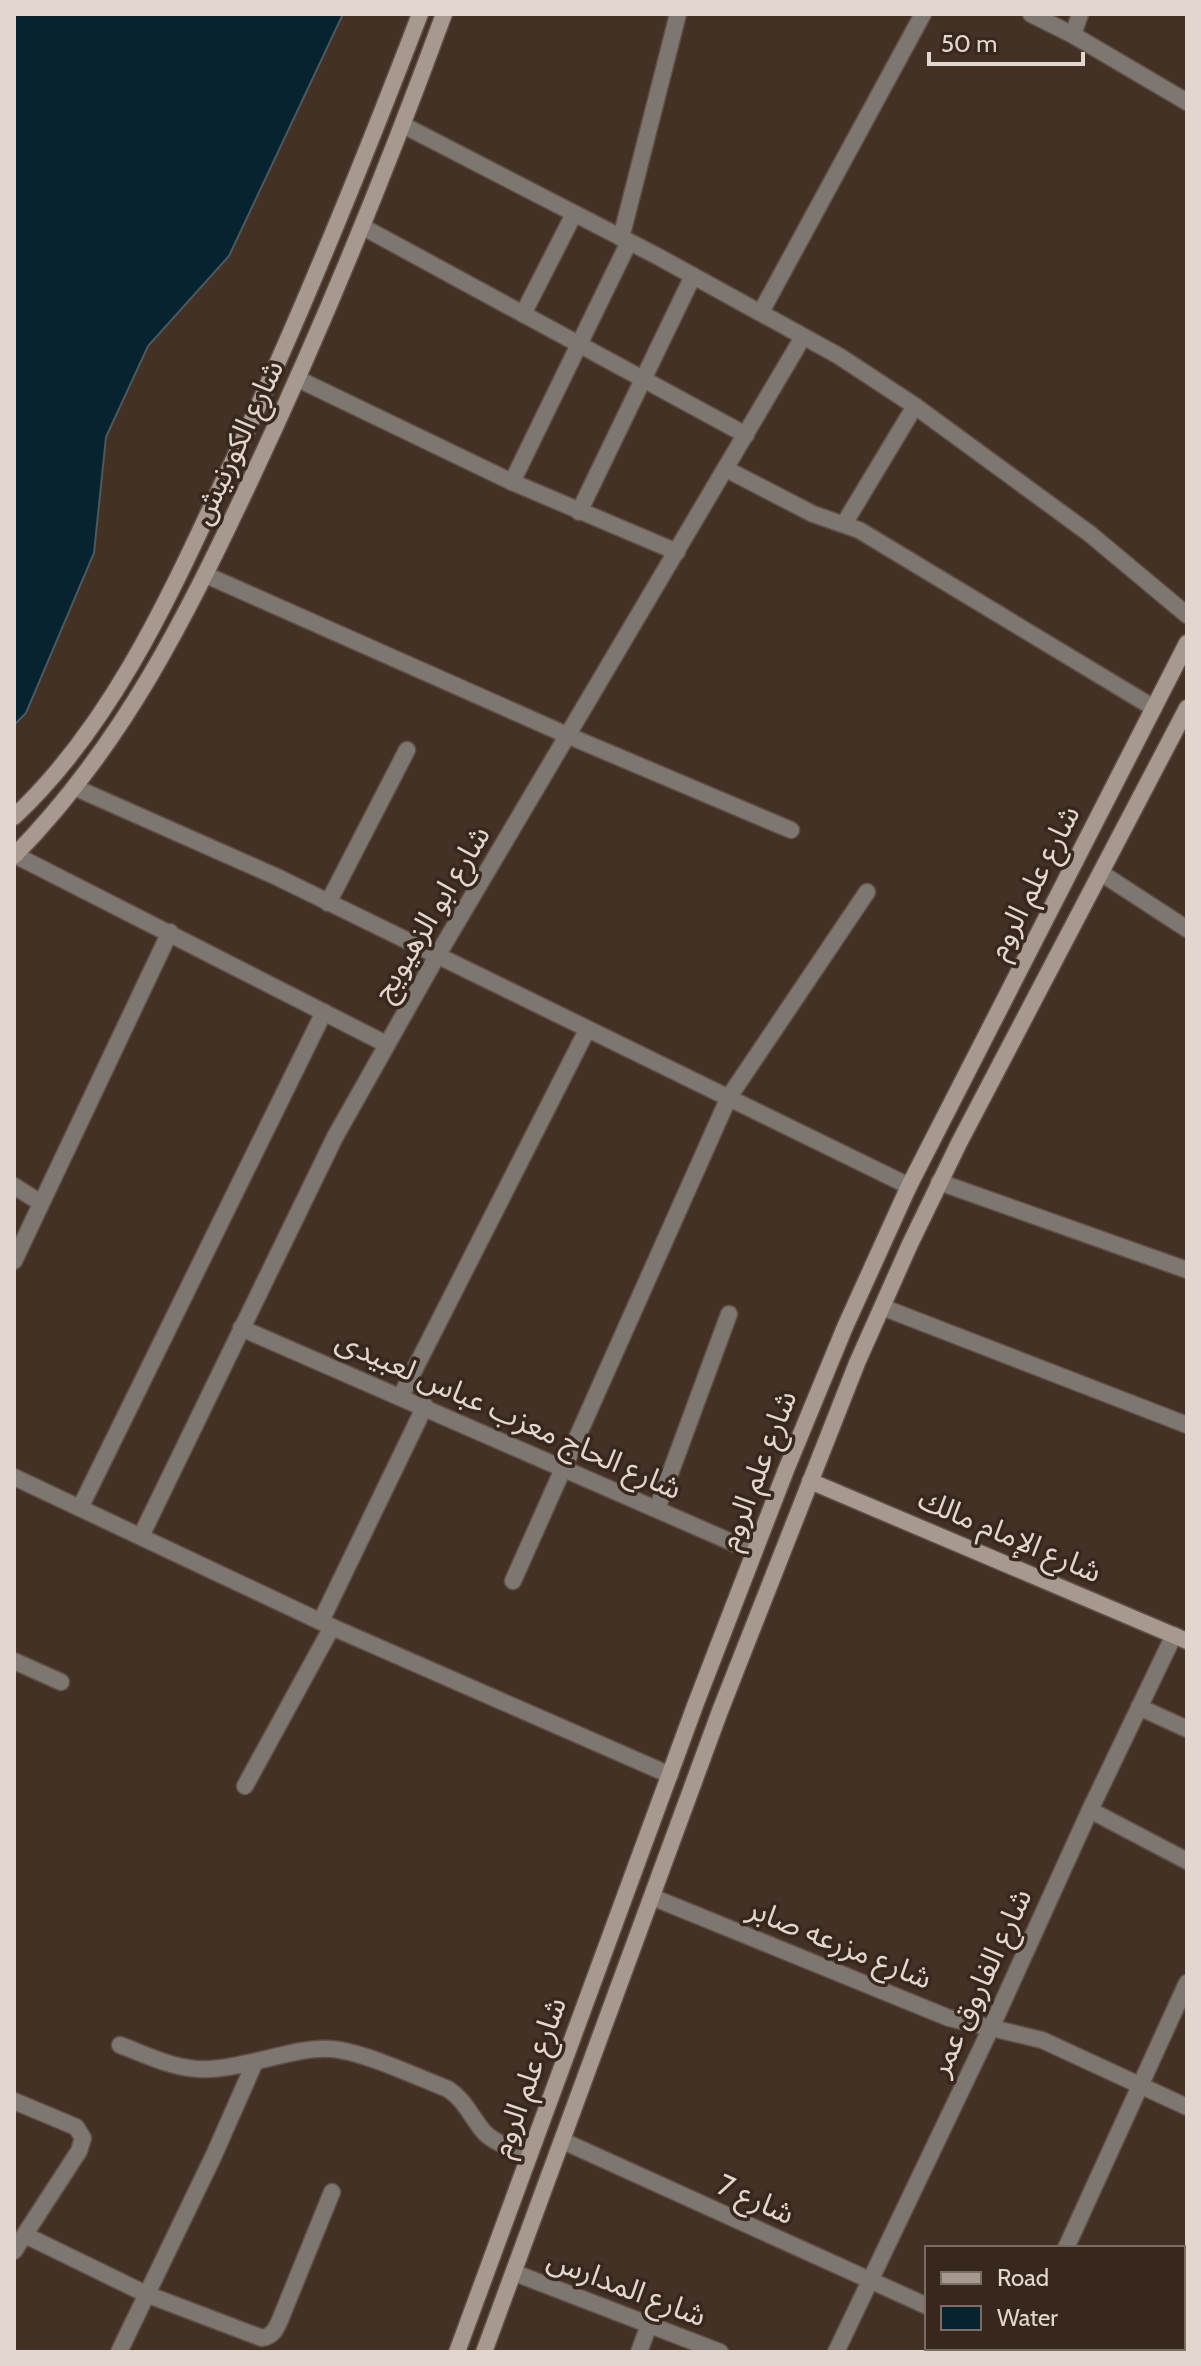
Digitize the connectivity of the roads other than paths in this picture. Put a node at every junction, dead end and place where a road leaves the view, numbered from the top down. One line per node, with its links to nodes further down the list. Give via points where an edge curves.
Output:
1 (420, 14): 35 (street, شارع الكورنيش, via 277,369 185,564 101,712)
2 (444, 14): 9 (street, شارع الكورنيش)
3 (678, 14): 12 (street)
4 (923, 14): 14 (street)
5 (1031, 14): 7 (street)
6 (1080, 14): 7 (street)
7 (1073, 35): 8 (street)
8 (1187, 102)
9 (403, 125): 10 (street); 11 (street, شارع الكورنيش)
10 (574, 214): 12 (street); 15 (street)
11 (363, 227): 15 (street); 18 (street, شارع الكورنيش)
12 (625, 240): 13 (street); 17 (street)
13 (693, 276): 14 (street); 19 (street)
14 (761, 312): 16 (street)
15 (523, 314): 17 (street)
16 (803, 337): 20 (street); 21 (street, شارع ابو الزهيويج)
17 (579, 345): 19 (street); 23 (street)
18 (298, 379): 23 (street); 27 (street, شارع الكورنيش)
19 (642, 379): 21 (street); 24 (street)
20 (915, 406): 25 (street); 28 (street, via 1090,534)
21 (746, 435): 22 (street, شارع ابو الزهيويج)
22 (726, 469): 25 (street, via 813,514); 26 (street, شارع ابو الزهيويج)
23 (512, 482): 24 (street)
24 (579, 512): 26 (street)
25 (844, 524): 30 (street)
26 (677, 552): 32 (street, شارع ابو الزهيويج)
27 (206, 575): 32 (street); 34 (street, شارع الكورنيش, via 136,703)
28 (1187, 615)
29 (1187, 643): 30 (street, شارع علم الروم)
30 (1154, 708): 44 (street, شارع علم الروم)
31 (1187, 708): 38 (street, شارع علم الروم)
32 (569, 736): 36 (street); 43 (street, شارع ابو الزهيويج)
33 (407, 750): 40 (street)
34 (76, 788): 37 (street, شارع الكورنيش); 40 (street)
35 (14, 817)
36 (791, 830)
37 (15, 856): 42 (street)
38 (1101, 873): 41 (street); 45 (street, شارع علم الروم)
39 (867, 892): 49 (street)
40 (328, 903): 43 (street)
41 (1187, 929)
42 (170, 932): 46 (street); 53 (street)
43 (437, 956): 47 (street); 48 (street, شارع ابو الزهيويج)
44 (1006, 995): 45 (street); 52 (street, شارع علم الروم)
45 (1030, 1009): 50 (street, شارع علم الروم)
46 (324, 1012): 48 (street); 65 (street)
47 (587, 1030): 49 (street); 59 (street)
48 (386, 1044): 58 (street, شارع ابو الزهيويج)
49 (729, 1097): 52 (street); 62 (street)
50 (939, 1182): 55 (street); 56 (street, شارع علم الروم)
51 (14, 1186): 53 (street)
52 (909, 1186): 68 (street, شارع علم الروم, via 833,1355)
53 (41, 1203): 54 (street)
54 (14, 1261)
55 (1187, 1270)
56 (882, 1307): 61 (street); 64 (street, شارع علم الروم)
57 (729, 1314): 66 (street)
58 (241, 1328): 59 (street, شارع الحاج معزب عباس لعبيدى); 67 (street, شارع ابو الزهيويج)
59 (401, 1396): 60 (street, شارع الحاج معزب عباس لعبيدى)
60 (425, 1406): 62 (street, شارع الحاج معزب عباس لعبيدى); 70 (street)
61 (1187, 1425)
62 (564, 1468): 66 (street, شارع الحاج معزب عباس لعبيدى); 69 (street)
63 (14, 1477): 65 (street)
64 (810, 1481): 71 (street, شارع الإمام مالك); 76 (street, شارع علم الروم)
65 (80, 1508): 67 (street)
66 (657, 1509): 68 (street, شارع الحاج معزب عباس لعبيدى)
67 (141, 1536): 70 (street)
68 (754, 1552): 74 (street, شارع علم الروم)
69 (513, 1581)
70 (326, 1624): 78 (street); 79 (street)
71 (1180, 1638): 75 (street, شارع الفاروق عمر)
72 (14, 1661): 73 (street)
73 (61, 1682)
74 (696, 1703): 76 (street); 78 (street, شارع علم الروم)
75 (1139, 1707): 77 (street); 80 (street, شارع الفاروق عمر)
76 (720, 1711): 82 (street, شارع علم الروم)
77 (1187, 1729)
78 (670, 1775): 91 (street, شارع علم الروم)
79 (245, 1786)
80 (1090, 1810): 81 (street); 84 (street, شارع الفاروق عمر)
81 (1187, 1861)
82 (652, 1897): 84 (street, شارع مزرعه صابر, via 949,2018); 90 (street, شارع علم الروم)
83 (1187, 1983): 87 (street)
84 (991, 2028): 87 (street, شارع مزرعه صابر, via 1042,2040); 99 (street, شارع الفاروق عمر)
85 (120, 2045): 86 (street, via 193,2069)
86 (255, 2062): 91 (street, via 328,2048 347,2051 448,2089 492,2139); 100 (street)
87 (1142, 2085): 89 (street, شارع مزرعه صابر); 96 (street)
88 (14, 2101): 95 (street, via 76,2127 83,2138)
89 (1187, 2107)
90 (563, 2141): 94 (street, شارع علم الروم); 99 (street, شارع 7)
91 (529, 2155): 93 (street, شارع علم الروم)
92 (332, 2192): 100 (street, via 269,2336 262,2338)
93 (513, 2200): 94 (street); 104 (street, شارع علم الروم)
94 (538, 2208): 98 (street, شارع علم الروم)
95 (25, 2235): 97 (street); 100 (street)
96 (1067, 2246)
97 (14, 2251)
98 (515, 2273): 102 (street, شارع المدارس); 105 (street, شارع علم الروم)
99 (869, 2281): 101 (street, شارع 7); 108 (street, شارع الفاروق عمر)
100 (146, 2294): 103 (street)
101 (925, 2305)
102 (649, 2325): 106 (street); 107 (street, شارع المدارس)
103 (119, 2352)
104 (457, 2352)
105 (484, 2352)
106 (639, 2352)
107 (720, 2352)
108 (836, 2352)

